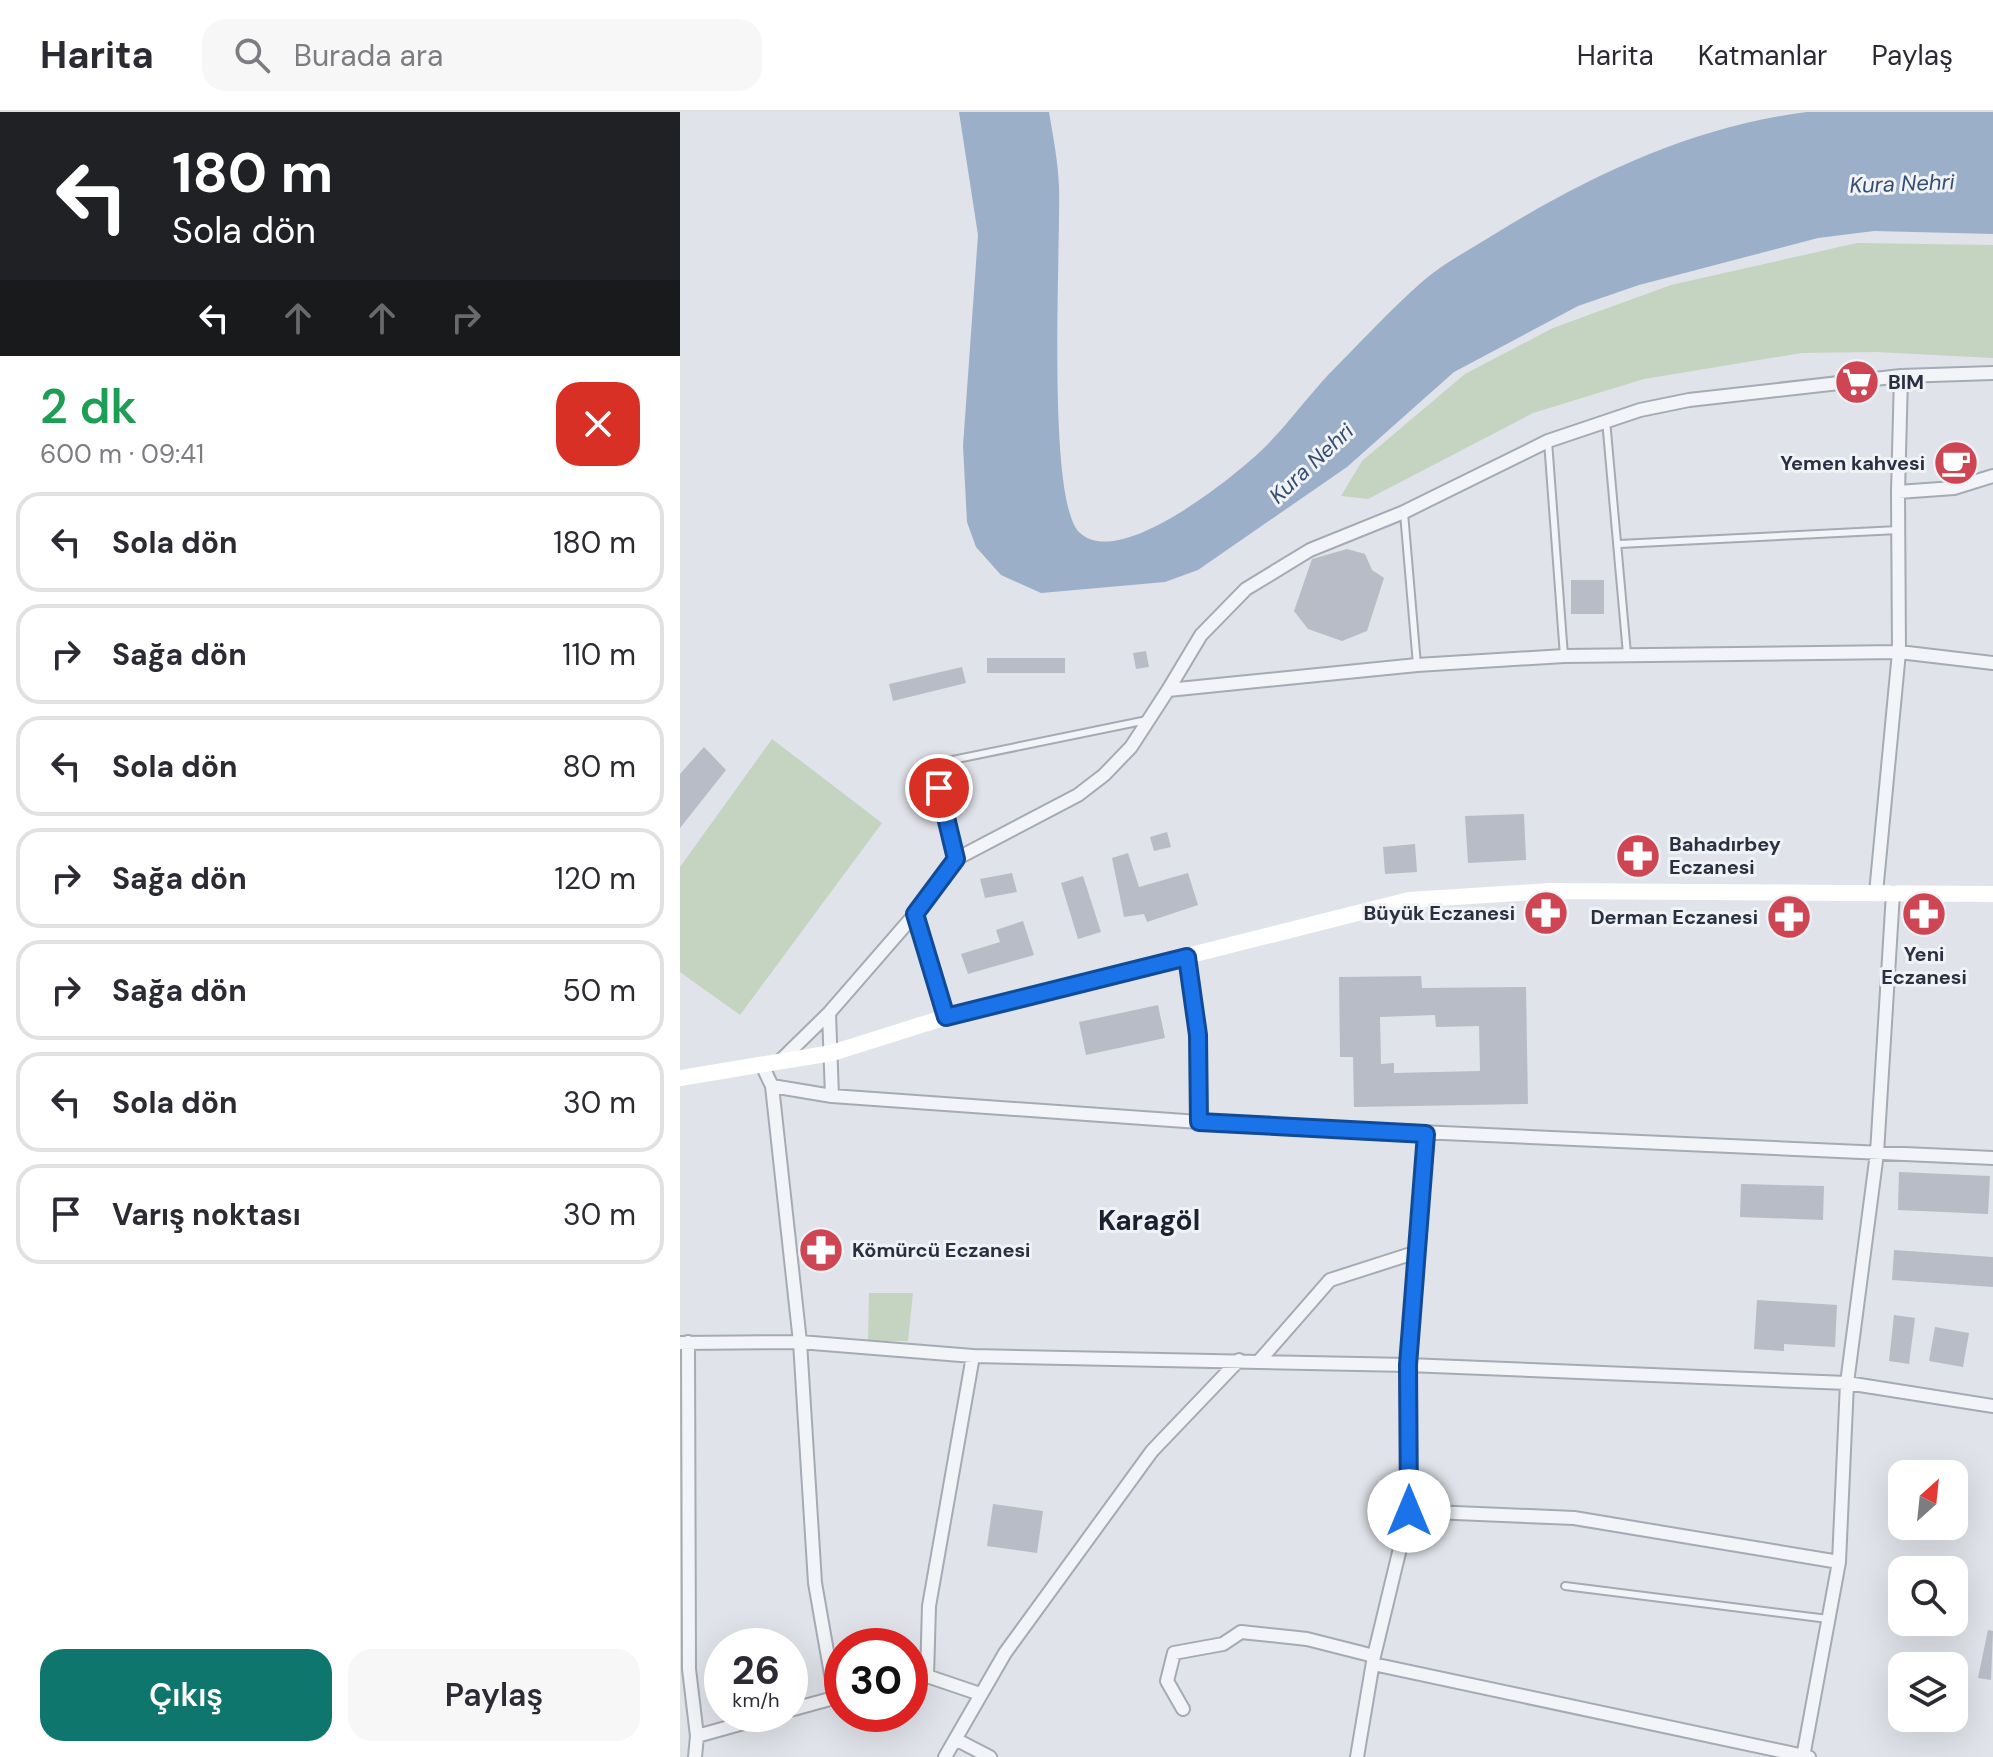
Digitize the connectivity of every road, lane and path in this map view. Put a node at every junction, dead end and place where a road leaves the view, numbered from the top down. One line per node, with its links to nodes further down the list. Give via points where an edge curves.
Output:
1 (1993, 373): 2 (street)
2 (1901, 376): 3 (street, via 1689,400); 6 (street)
3 (1606, 420): 4 (street); 9 (lane)
4 (1548, 441): 7 (street); 12 (lane)
5 (1993, 476): 6 (street, via 1954,488)
6 (1898, 492): 8 (street)
7 (1404, 512): 14 (lane); 15 (street, via 1310,550 1246,589 1201,635)
8 (1898, 530): 9 (lane); 10 (street)
9 (1619, 544): 11 (lane)
10 (1899, 652): 11 (street); 13 (street); 18 (street)
11 (1627, 654): 12 (street)
12 (1564, 656): 14 (street)
13 (1993, 663)
14 (1417, 665): 15 (street)
15 (1168, 690): 16 (street)
16 (1150, 719): 17 (street, via 1131,747 1078,795); 17 (lane, via 933,764)
17 (956, 859): 20 (street)
18 (1884, 893): 19 (main road); 21 (main road, via 1466,894 1409,900); 32 (street)
19 (1993, 893)
20 (915, 914): 22 (street); 23 (street)
21 (1187, 957): 23 (main road); 30 (street, via 1198,1035)
22 (829, 1013): 24 (street); 25 (street)
23 (946, 1017): 24 (main road)
24 (832, 1053): 25 (main road); 29 (street)
25 (780, 1061): 26 (main road)
26 (762, 1065): 27 (main road); 28 (street)
27 (680, 1078)
28 (772, 1086): 29 (street); 36 (street)
29 (832, 1096): 30 (street)
30 (1199, 1122): 31 (street)
31 (1426, 1134): 32 (street); 34 (street)
32 (1877, 1153): 33 (street); 41 (street)
33 (1993, 1158)
34 (1417, 1252): 39 (street, via 1330,1280); 40 (street)
35 (684, 1342): 36 (street); 54 (street, via 689,1669)
36 (800, 1342): 37 (street); 47 (street, via 815,1583)
37 (973, 1356): 38 (street); 48 (street, via 929,1606)
38 (1239, 1360): 39 (street); 51 (street, via 1152,1451)
39 (1260, 1360): 40 (street)
40 (1408, 1365): 41 (street); 43 (street)
41 (1847, 1383): 42 (street); 44 (street)
42 (1993, 1406)
43 (1409, 1511): 44 (street, via 1574,1518); 49 (street)
44 (1839, 1562): 46 (street)
45 (1565, 1586): 46 (lane)
46 (1828, 1619): 56 (street)
47 (824, 1628)
48 (928, 1641)
49 (1374, 1660): 52 (street, via 1307,1639 1241,1632 1223,1644 1174,1653 1167,1681); 56 (street); 60 (street)
50 (928, 1676): 51 (street)
51 (980, 1694): 55 (street)
52 (1183, 1709)
53 (711, 1732): 54 (street)
54 (697, 1736): 57 (street)
55 (957, 1740): 58 (street); 59 (street)
56 (1805, 1756)
57 (695, 1757)
58 (945, 1757)
59 (990, 1757)
60 (1357, 1757)

